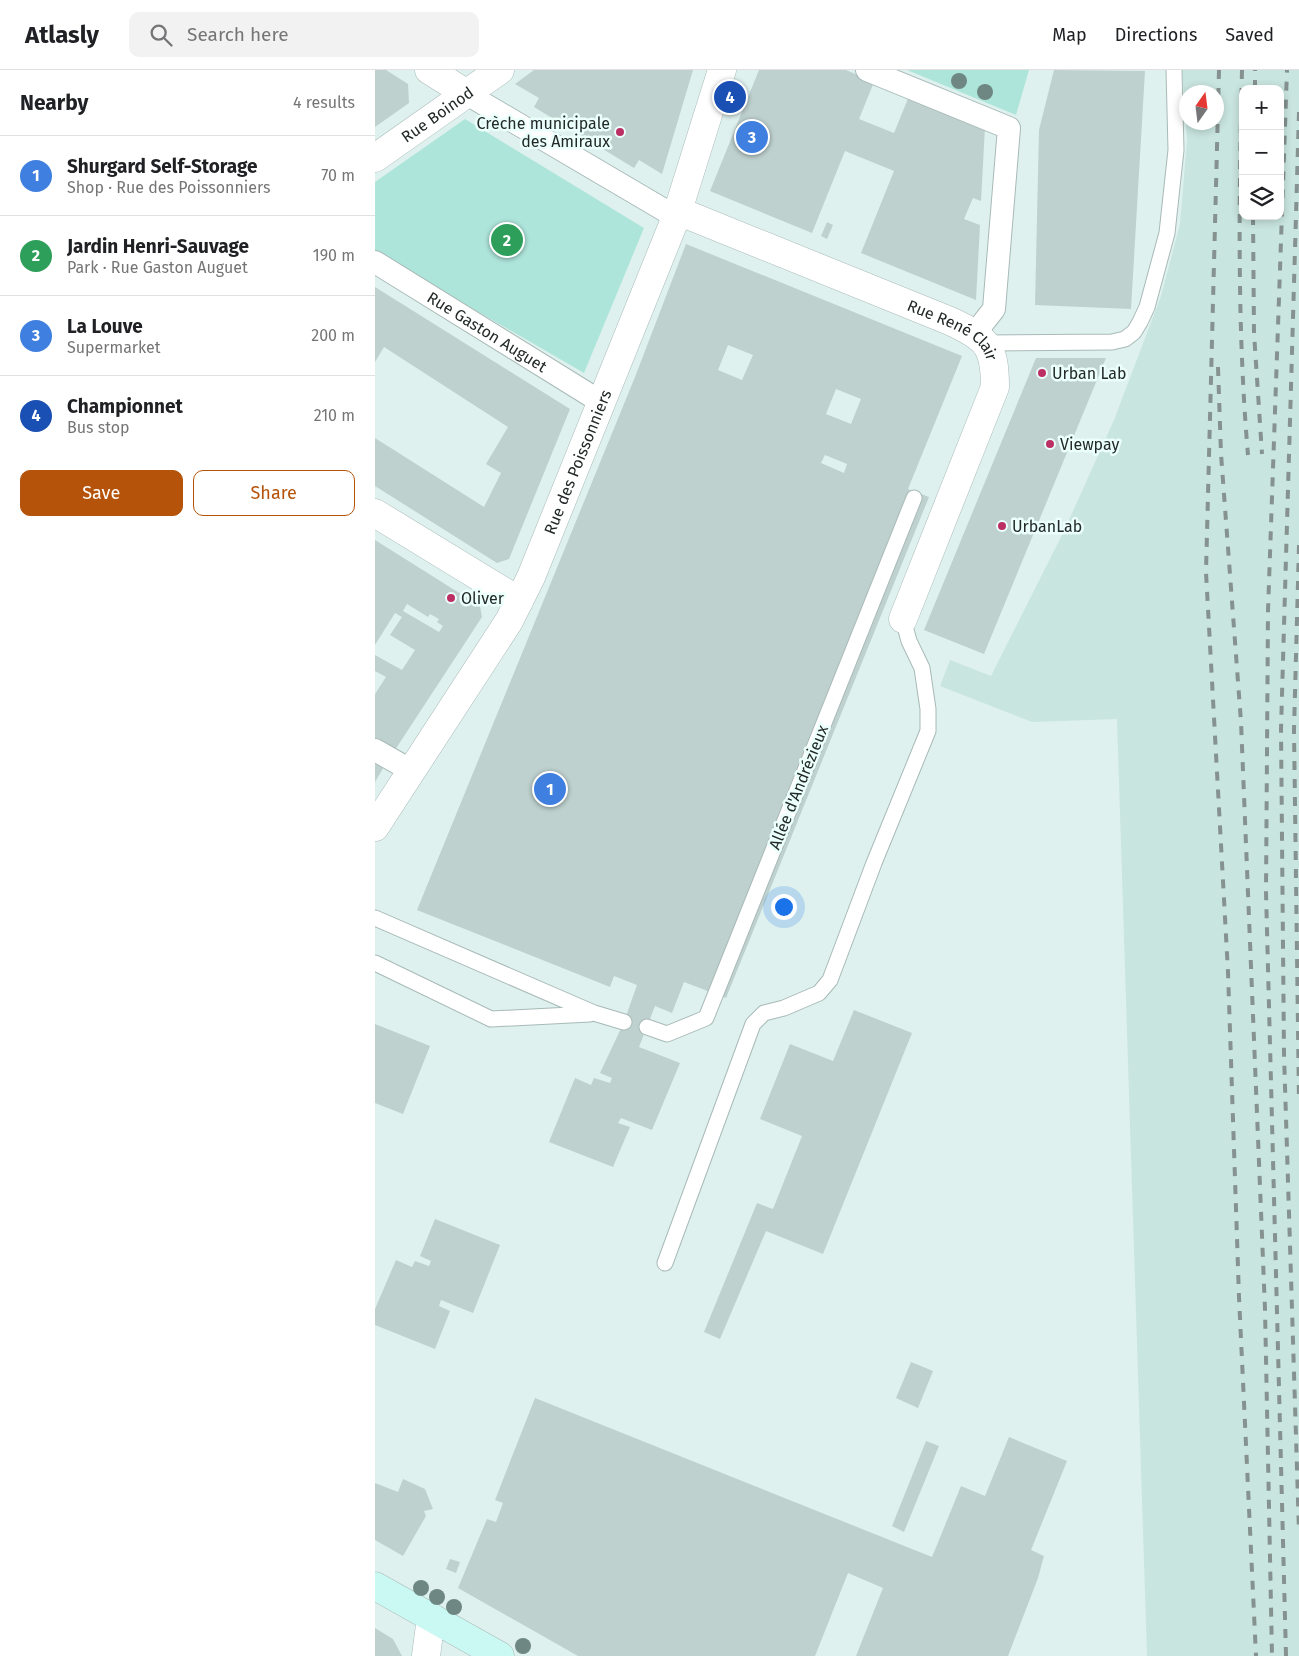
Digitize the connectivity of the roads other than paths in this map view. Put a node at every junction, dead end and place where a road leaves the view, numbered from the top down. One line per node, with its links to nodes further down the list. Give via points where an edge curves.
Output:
1 (429, 70): 6 (street)
2 (501, 70): 6 (street, Rue Boinod)
3 (722, 70): 8 (street, Rue des Poissonniers)
4 (867, 70): 10 (street, via 1009,128 994,309)
5 (1174, 70): 10 (lane, via 1176,150 1167,233 1147,307 1134,332 1125,339 1112,342)
6 (467, 94): 7 (street, Rue Boinod); 8 (street)
7 (375, 158)
8 (677, 214): 10 (street, Rue René Clair, via 975,332); 11 (street, Rue des Poissonniers)
9 (375, 262): 11 (street, Rue Gaston Auguet)
10 (985, 333): 15 (street, Rue René Clair, via 995,362 995,387)
11 (601, 402): 14 (street, Rue des Poissonniers)
12 (913, 498): 23 (lane, Allée d'Andrézieux, via 706,1018 667,1034)
13 (375, 513): 14 (street)
14 (519, 601): 17 (street, Rue des Poissonniers)
15 (903, 619): 24 (lane, via 922,668 928,731 830,980 819,993 764,1013 753,1024)
16 (375, 750): 17 (street)
17 (412, 771): 18 (street, Rue des Poissonniers)
18 (375, 827)
19 (375, 918): 21 (lane)
20 (375, 963): 21 (lane, via 491,1019)
21 (594, 1013): 22 (lane)
22 (624, 1022)
23 (647, 1028)
24 (665, 1263)
25 (375, 1586): 26 (main road)
26 (431, 1617): 27 (street); 28 (main road)
27 (426, 1656)
28 (500, 1656)

